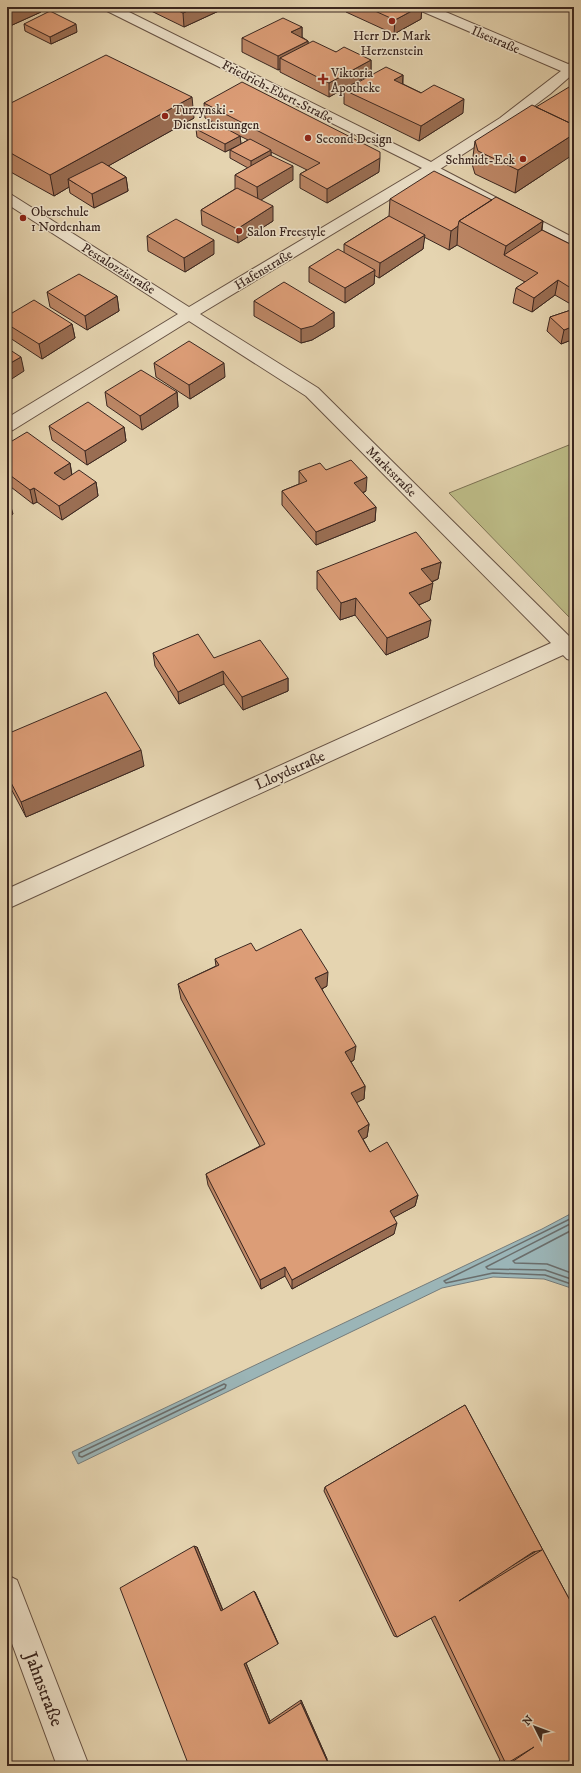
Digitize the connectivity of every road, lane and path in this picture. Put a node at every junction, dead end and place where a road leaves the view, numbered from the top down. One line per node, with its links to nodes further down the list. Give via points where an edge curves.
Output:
1 (109, 7): 4 (street, Friedrich-Ebert-Straße)
2 (423, 7): 3 (street, Ilsestraße, via 495,39)
3 (572, 68): 4 (street, Hafenstraße, via 505,121)
4 (432, 168): 6 (street, Friedrich-Ebert-Straße); 7 (street, Hafenstraße)
5 (7, 198): 7 (street, Pestalozzistraße)
6 (574, 244)
7 (190, 313): 8 (street, Hafenstraße); 9 (street, Marktstraße, via 312,392)
8 (7, 426)
9 (571, 647): 10 (street, Lloydstraße)
10 (7, 899)
11 (7, 1590): 12 (street, Jahnstraße)
12 (73, 1766)

